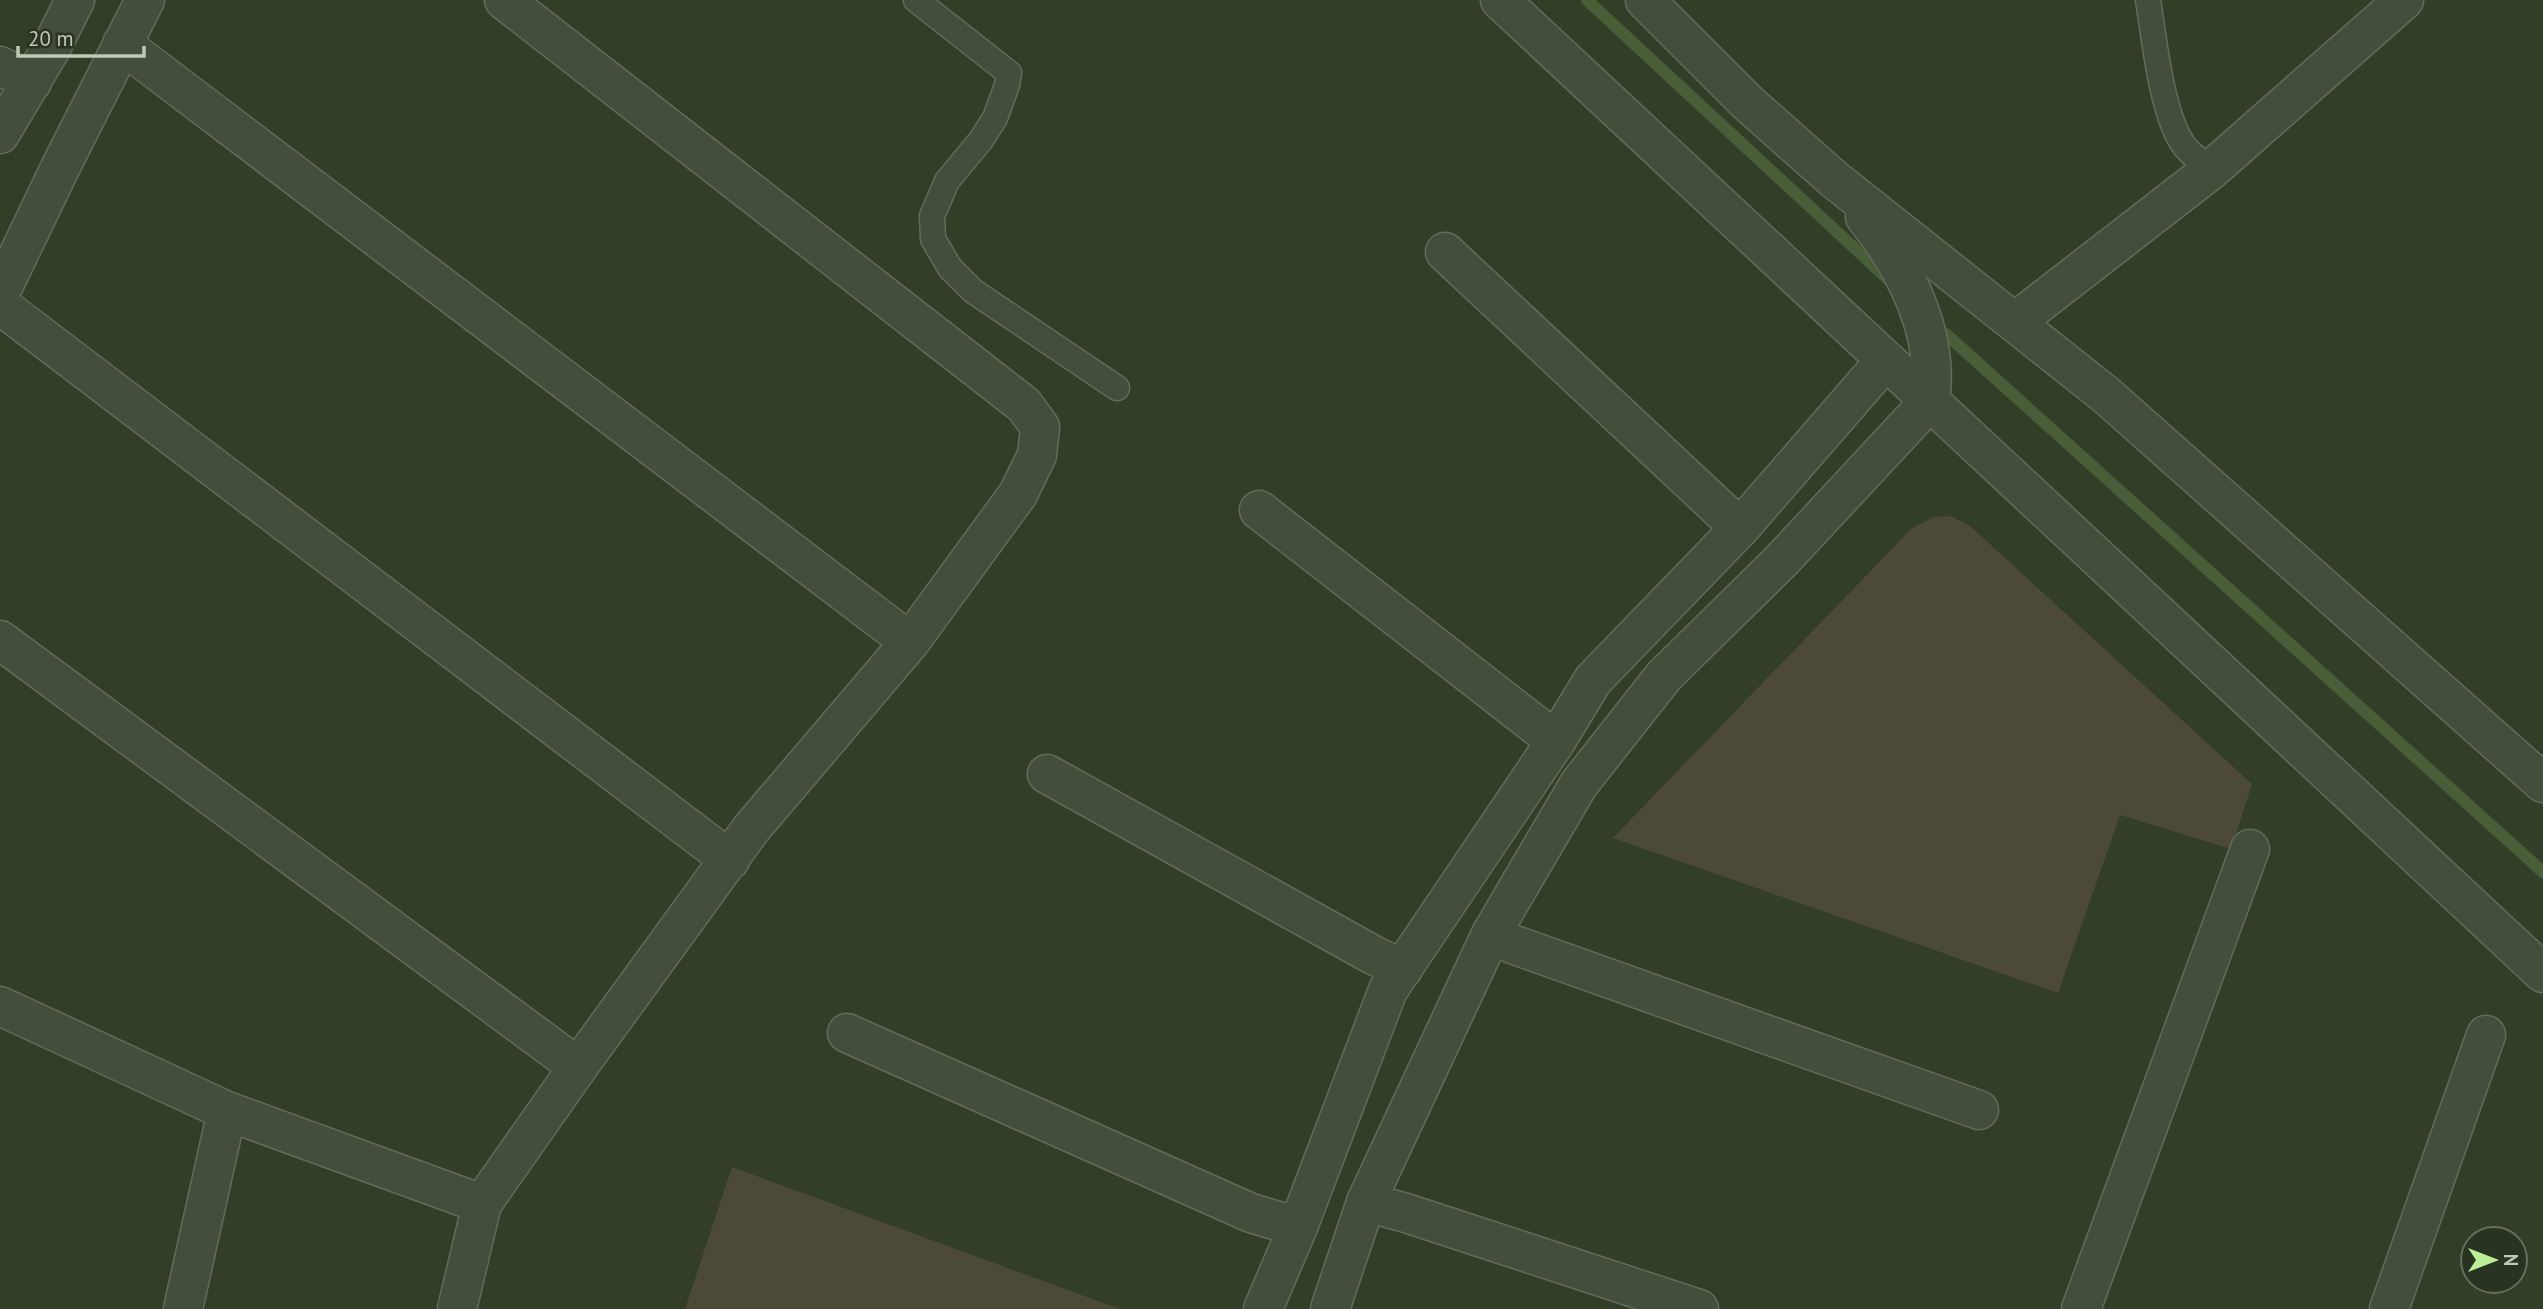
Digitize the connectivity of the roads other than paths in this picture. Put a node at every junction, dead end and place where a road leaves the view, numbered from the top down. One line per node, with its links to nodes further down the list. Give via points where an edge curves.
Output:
1 (75, 0): 10 (street)
2 (145, 0): 9 (street)
3 (504, 0): 24 (street, via 1024,405 1040,427 1037,455 1018,494)
4 (916, 0): 19 (lane, via 1009,73 995,118 947,181 932,216 933,239 950,268 973,291)
5 (1500, 0): 18 (street)
6 (1645, 0): 13 (street, via 1748,103)
7 (2148, 0): 12 (lane, via 2160,81 2175,127 2185,148)
8 (2404, 0): 12 (street)
9 (114, 60): 10 (street); 15 (street); 24 (street)
10 (27, 66): 11 (street)
11 (0, 134)
12 (2211, 170): 17 (street)
13 (1835, 180): 17 (street); 20 (street, via 1886,246 1919,307 1932,353)
14 (1445, 252): 22 (street)
15 (0, 293)
16 (0, 305): 29 (street)
17 (2015, 322): 27 (street, via 2106,395)
18 (1885, 361): 20 (street); 22 (street)
19 (1117, 388)
20 (1930, 401): 30 (street, via 1782,560 1664,676 1579,784); 32 (street)
21 (1259, 510): 25 (street)
22 (1740, 528): 25 (street, via 1593,680)
23 (0, 640): 36 (street)
24 (910, 642): 29 (street, via 751,829)
25 (1556, 741): 31 (street)
26 (1047, 774): 31 (street)
27 (2543, 783)
28 (2250, 849): 47 (street)
29 (730, 860): 36 (street)
30 (1491, 934): 37 (street); 39 (street)
31 (1403, 970): 41 (street, via 1388,990)
32 (2543, 972)
33 (0, 1006): 38 (street)
34 (847, 1033): 41 (street, via 1251,1213)
35 (2486, 1035): 48 (street)
36 (578, 1067): 40 (street)
37 (1979, 1110)
38 (227, 1111): 40 (street); 42 (street)
39 (1366, 1202): 45 (street); 46 (street)
40 (482, 1204): 43 (street)
41 (1298, 1227): 44 (street)
42 (183, 1309)
43 (457, 1309)
44 (1263, 1309)
45 (1330, 1309)
46 (1699, 1309)
47 (2081, 1309)
48 (2389, 1309)

